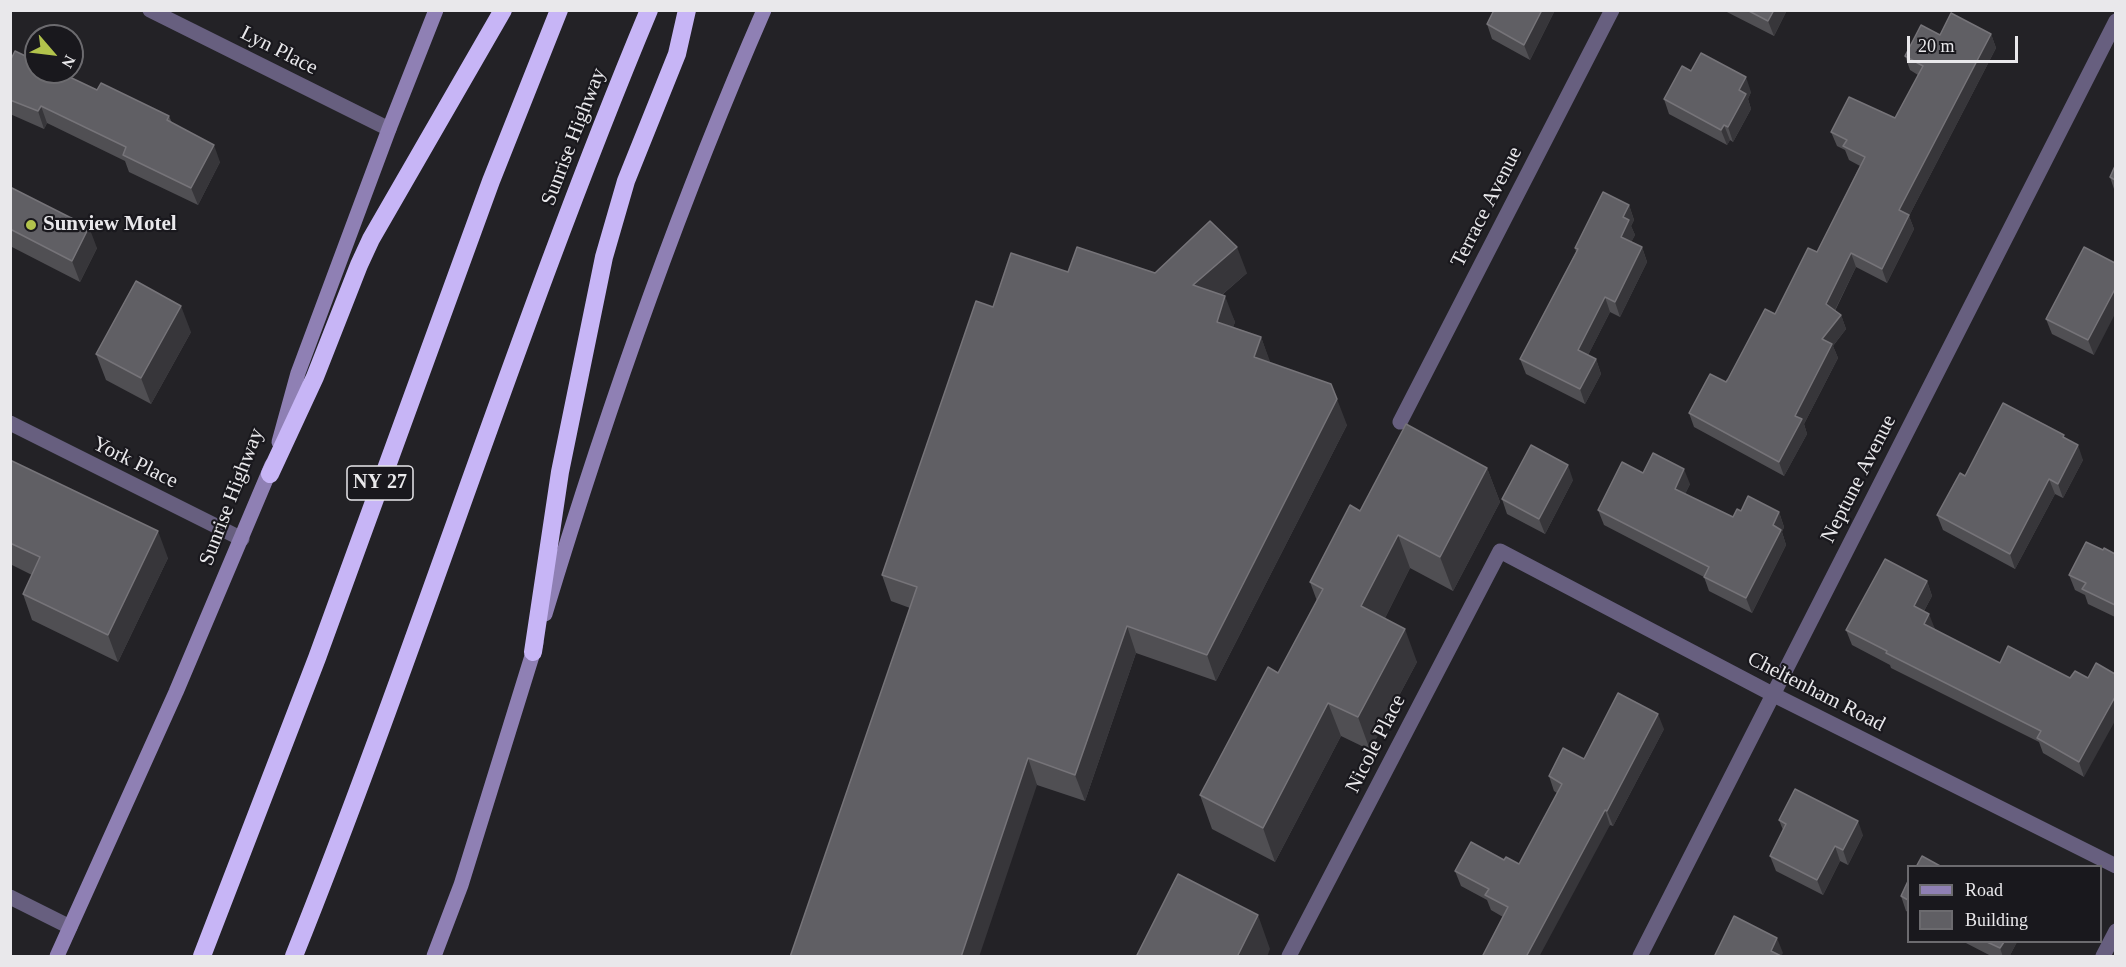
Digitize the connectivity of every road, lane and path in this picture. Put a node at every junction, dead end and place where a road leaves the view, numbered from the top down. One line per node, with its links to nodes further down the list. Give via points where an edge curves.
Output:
1 (150, 10): 10 (street, Lyn Place)
2 (436, 10): 10 (main road, Sunrise Highway)
3 (503, 10): 13 (highway, via 371,239 315,377)
4 (559, 10): 23 (highway, NY 27, via 491,181 317,658)
5 (649, 10): 24 (highway, Sunrise Highway, via 547,270 338,848)
6 (687, 10): 16 (highway, via 676,54 626,181 604,257 560,472)
7 (764, 10): 16 (main road, via 638,331 579,503)
8 (1612, 10): 11 (street, Terrace Avenue)
9 (2115, 21): 17 (street, Neptune Avenue)
10 (389, 129): 13 (main road, Sunrise Highway, via 298,374)
11 (1400, 422)
12 (10, 423): 14 (street, York Place)
13 (270, 474): 14 (main road, Sunrise Highway)
14 (242, 539): 20 (main road, Sunrise Highway)
15 (1500, 551): 17 (street, Cheltenham Road); 26 (street, Nicole Place)
16 (534, 652): 25 (main road, via 461,885)
17 (1774, 695): 18 (street, Cheltenham Road); 27 (street, Neptune Avenue)
18 (2115, 866)
19 (10, 897): 20 (street)
20 (70, 927): 22 (main road, Sunrise Highway)
21 (2115, 931): 28 (street)
22 (57, 957)
23 (202, 957)
24 (294, 957)
25 (434, 957)
26 (1289, 957)
27 (1640, 957)
28 (2103, 957)

